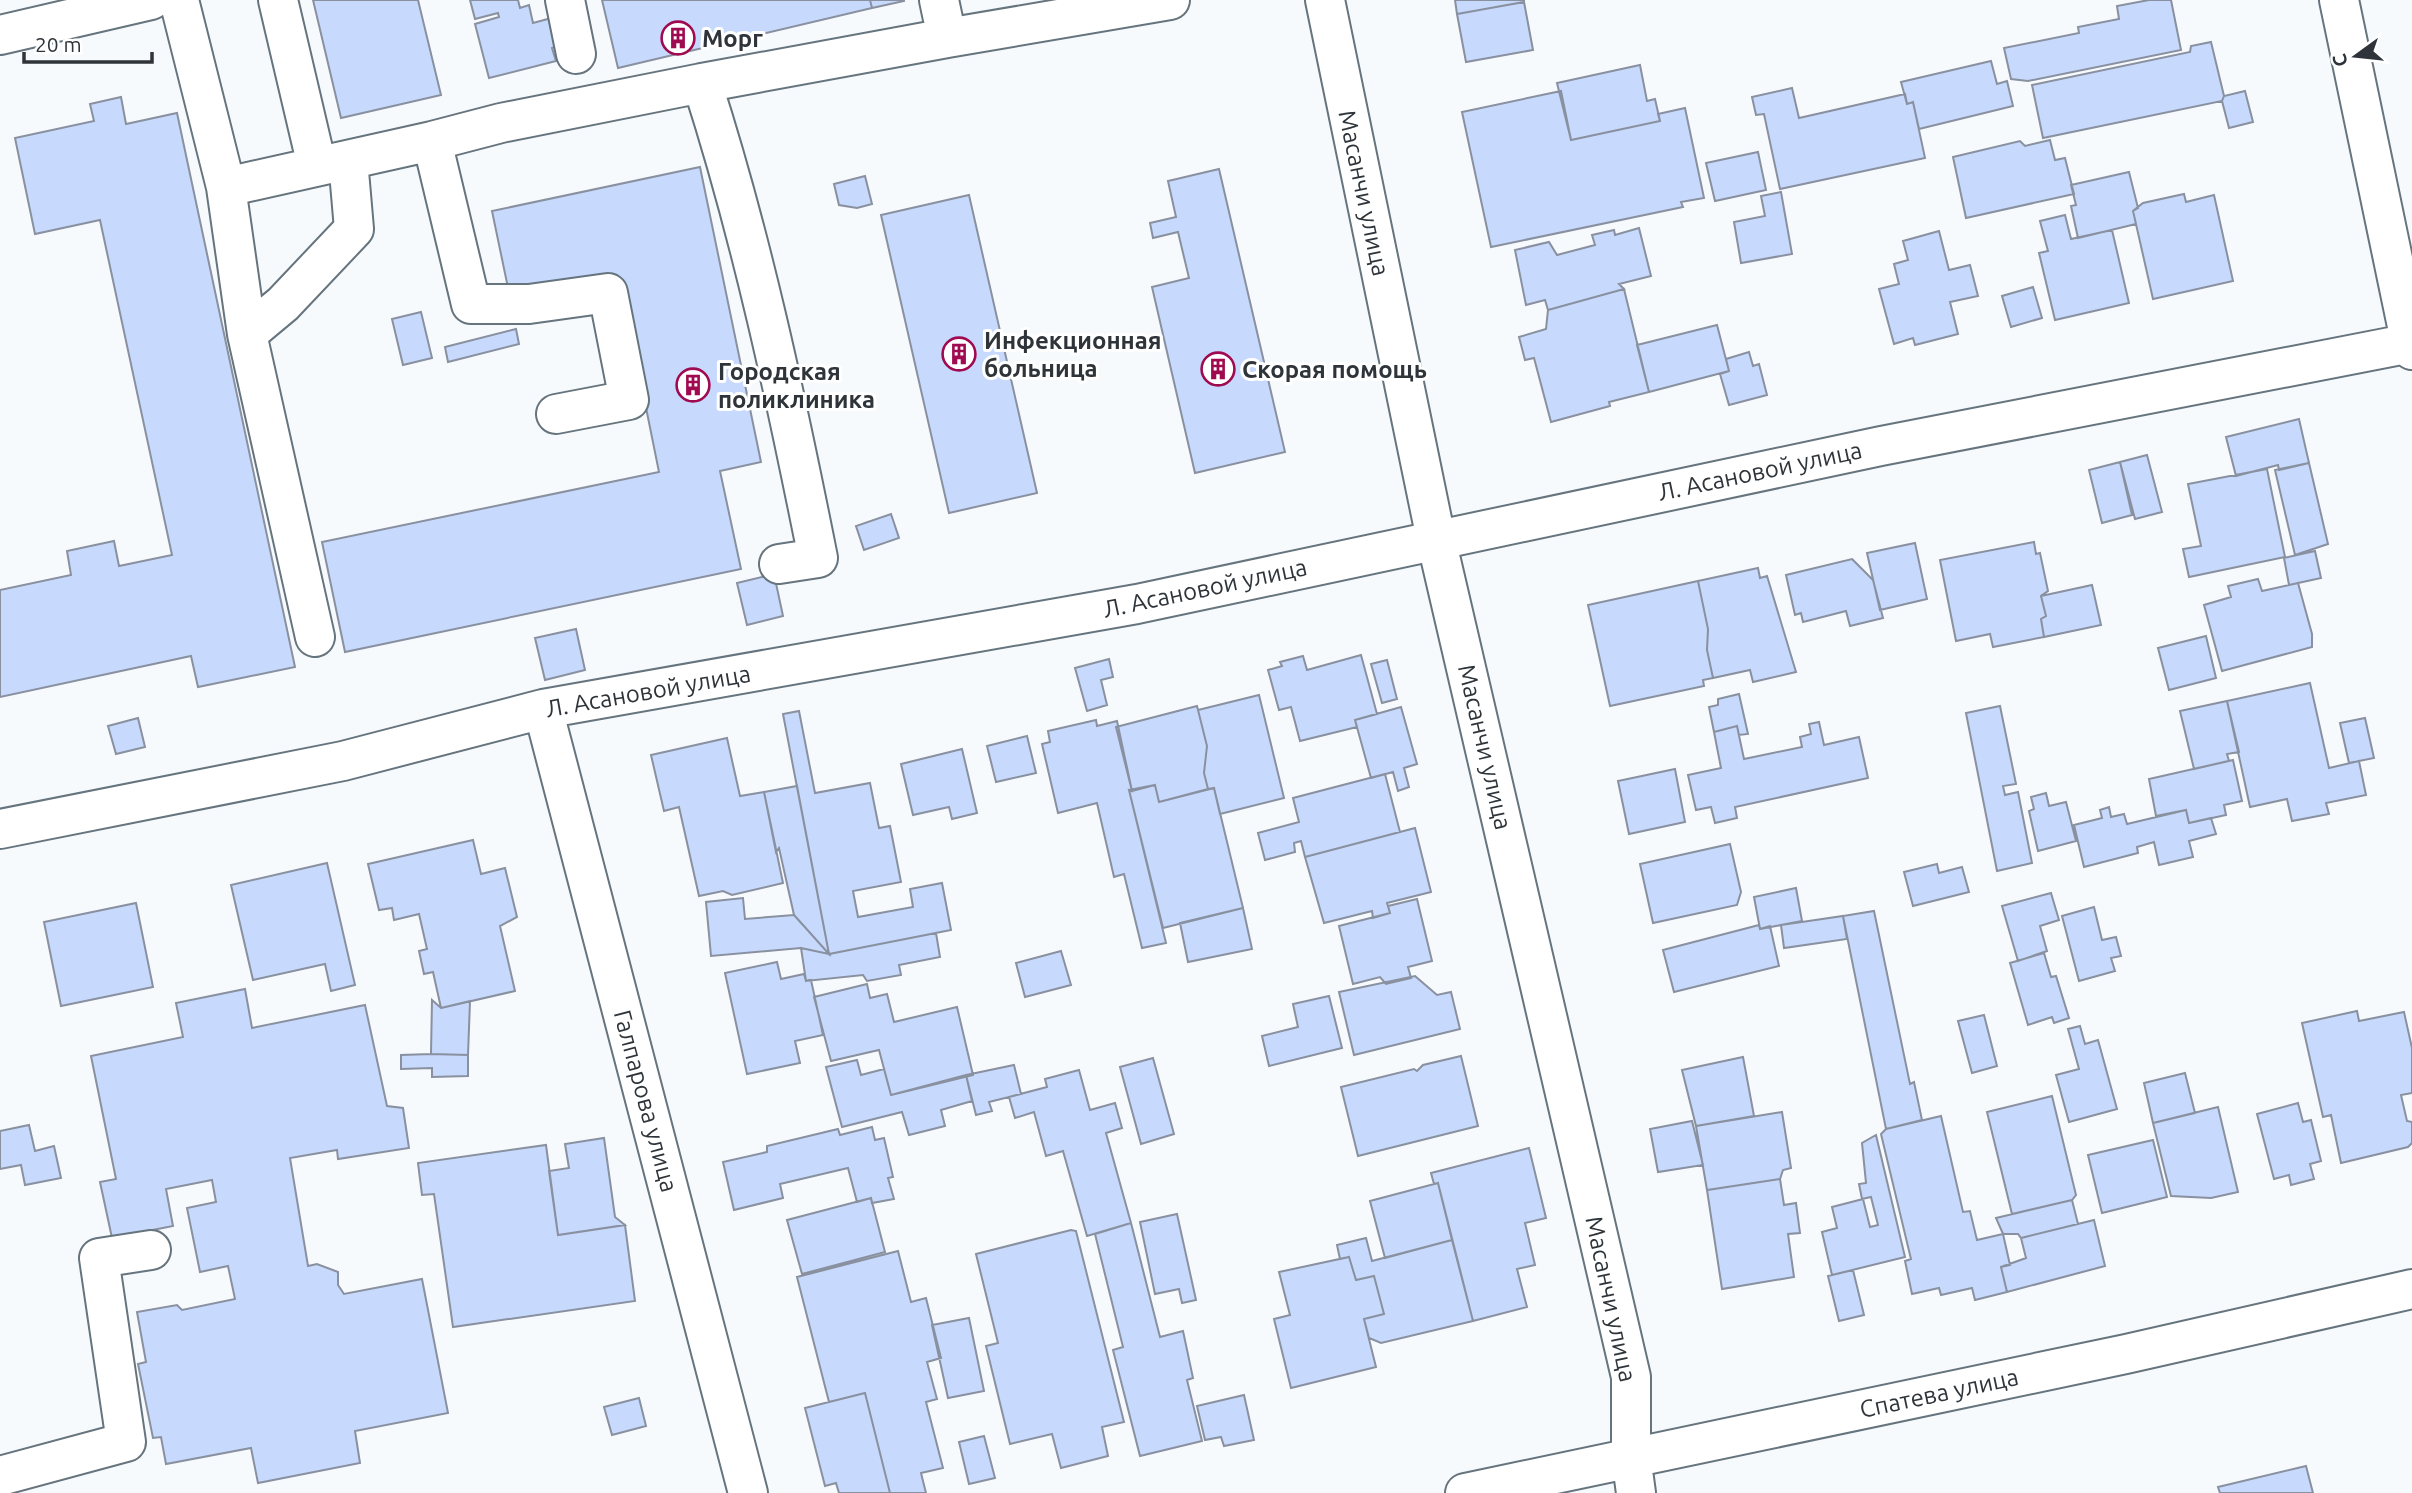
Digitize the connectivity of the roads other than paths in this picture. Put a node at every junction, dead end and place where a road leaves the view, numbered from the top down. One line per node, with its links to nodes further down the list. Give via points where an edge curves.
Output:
1 (151, 0): 9 (street)
2 (179, 0): 15 (street)
3 (278, 0): 14 (street)
4 (565, 0): 11 (street)
5 (939, 0): 10 (street)
6 (1170, 0): 10 (street)
7 (1325, 0): 19 (street, Масанчи улица)
8 (2339, 0): 17 (street)
9 (0, 35)
10 (947, 38): 12 (street)
11 (576, 54)
12 (702, 83): 13 (street); 20 (street, via 735,187 818,558)
13 (432, 141): 14 (street); 18 (street, via 471,304 529,304 608,293 629,400)
14 (332, 163): 15 (street); 16 (street, via 354,229 283,304)
15 (226, 187): 16 (street)
16 (247, 334): 21 (street)
17 (2411, 346): 19 (street, Л. Асановой улица, via 1881,446)
18 (556, 414)
19 (1437, 539): 22 (street, Л. Асановой улица, via 1137,604); 26 (street, Масанчи улица, via 1631,1377)
20 (779, 564)
21 (315, 637)
22 (543, 709): 23 (street, Л. Асановой улица, via 343,761); 28 (street, Галпарова улица)
23 (0, 829)
24 (151, 1251): 27 (street, via 99,1258 126,1443)
25 (2412, 1289): 26 (street, Спатева улица)
26 (1634, 1475): 29 (street, Спатева улица)
27 (0, 1476)
28 (748, 1493)
29 (1465, 1493)

